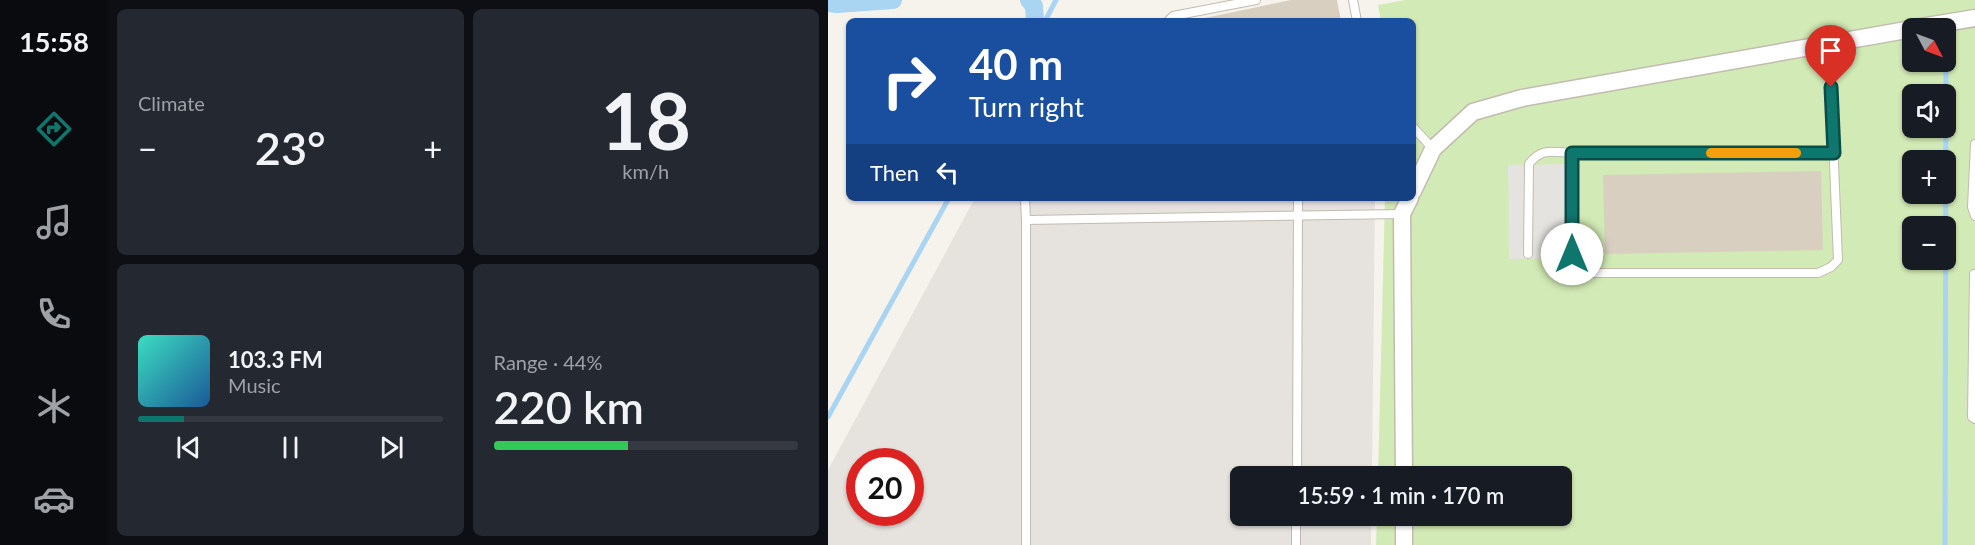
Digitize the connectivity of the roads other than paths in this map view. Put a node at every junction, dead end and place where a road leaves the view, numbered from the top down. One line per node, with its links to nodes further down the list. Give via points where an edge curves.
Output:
1 (1256, 0): 3 (lane)
2 (1353, 0): 4 (lane)
3 (1171, 18)
4 (1356, 18)
5 (1975, 18): 6 (street)
6 (1956, 21)
7 (1902, 31): 8 (street)
8 (1829, 44): 11 (street, via 1522,98 1473,112); 13 (lane)
9 (1416, 130): 11 (lane)
10 (1975, 144): 20 (lane)
11 (1433, 149): 14 (street)
12 (1572, 153): 13 (lane); 13 (lane, via 1572,254 1585,273 1818,273 1838,260); 22 (lane, via 1546,151 1529,164)
13 (1834, 153)
14 (1416, 185)
15 (1025, 201): 21 (lane)
16 (1298, 201): 19 (lane)
17 (1408, 201): 18 (street)
18 (1402, 214): 19 (lane); 26 (street)
19 (1299, 215): 21 (lane); 25 (lane)
20 (1975, 216)
21 (1026, 220): 29 (lane)
22 (1528, 254)
23 (1974, 274): 24 (lane)
24 (1975, 419)
25 (1297, 466)
26 (1404, 466)
27 (1296, 526): 30 (lane)
28 (1404, 526): 31 (street)
29 (1026, 545)
30 (1296, 545)
31 (1404, 545)

